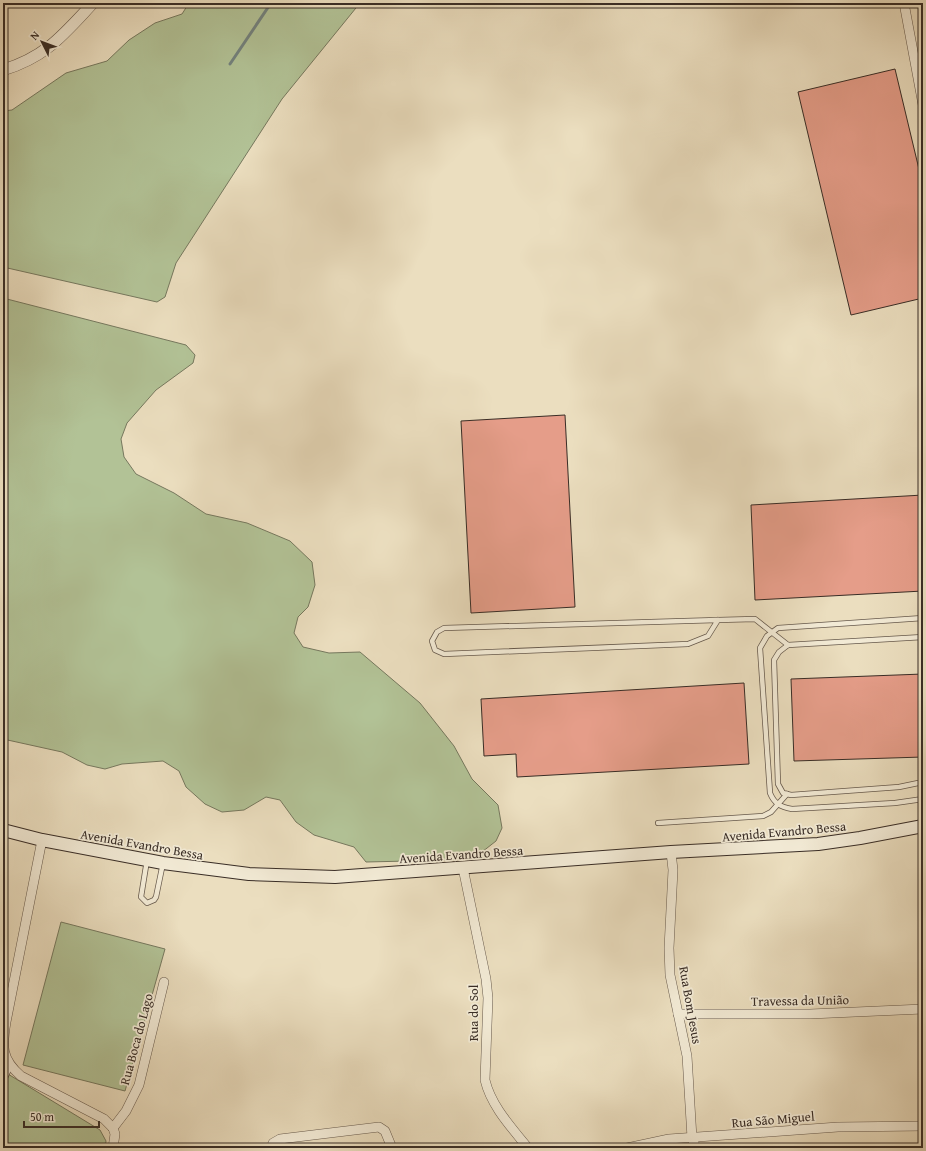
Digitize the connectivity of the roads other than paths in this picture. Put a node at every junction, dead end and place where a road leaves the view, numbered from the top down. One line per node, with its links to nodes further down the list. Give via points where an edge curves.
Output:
1 (93, 3): 3 (street, via 38,56)
2 (904, 3): 4 (street)
3 (3, 70)
4 (923, 105)
5 (923, 618): 7 (lane, via 778,628)
6 (718, 620): 6 (lane, via 444,628 437,632 432,641 435,650 444,654 688,644 708,636); 7 (lane, via 755,619)
7 (772, 631): 9 (lane); 13 (lane, via 760,648 770,793)
8 (923, 637): 9 (lane)
9 (788, 645): 11 (lane, via 774,660 778,784 780,790)
10 (923, 782): 11 (lane, via 899,787)
11 (787, 794): 13 (lane)
12 (923, 799): 13 (lane, via 792,809)
13 (778, 805): 14 (lane, via 772,812 763,816)
14 (658, 823)
15 (923, 826): 18 (main road, Avenida Evandro Bessa, via 818,844)
16 (3, 830): 17 (main road, Avenida Evandro Bessa)
17 (42, 840): 19 (main road, Avenida Evandro Bessa); 25 (street, via 5,1028 3,1050)
18 (671, 852): 21 (main road, Avenida Evandro Bessa); 24 (street, Rua Bom Jesus, via 673,870 670,975)
19 (147, 860): 20 (main road, Avenida Evandro Bessa); 20 (lane, via 141,897 147,903 151,903 156,897)
20 (163, 863): 21 (main road, Avenida Evandro Bessa, via 249,874 301,877)
21 (463, 868): 33 (street, Rua do Sol, via 488,998 485,1080 506,1121)
22 (164, 982): 27 (street, Rua Boca do Lago, via 139,1085 126,1111)
23 (923, 1009): 24 (street, Travessa da União, via 810,1014)
24 (678, 1014): 29 (street, Rua Bom Jesus, via 686,1056)
25 (10, 1067): 26 (lane); 27 (street, via 20,1076 104,1119)
26 (3, 1082)
27 (113, 1128): 30 (street)
28 (922, 1129): 29 (street, Rua São Miguel, via 838,1126)
29 (692, 1138): 34 (street, Rua São Miguel, via 669,1139); 35 (street, Rua Bom Jesus)
30 (113, 1148)
31 (271, 1148): 32 (street, via 273,1143 280,1139 379,1127 385,1131)
32 (392, 1148)
33 (528, 1148)
34 (627, 1148)
35 (696, 1148)

